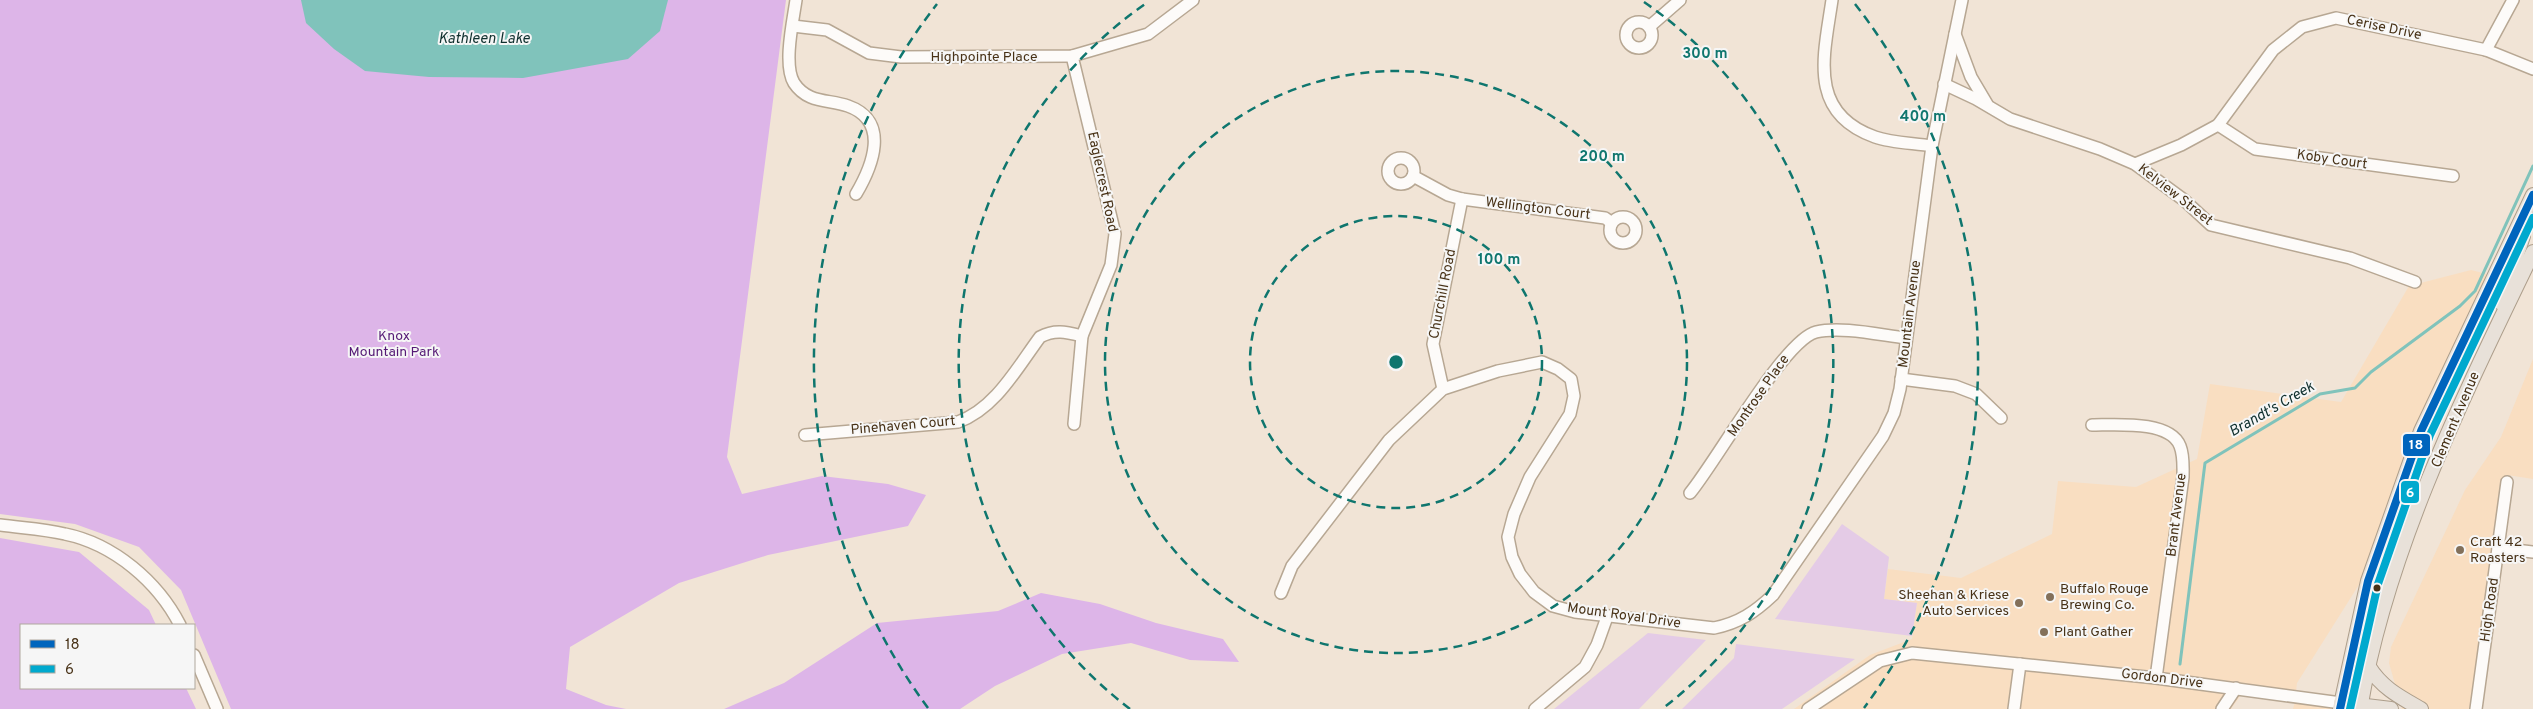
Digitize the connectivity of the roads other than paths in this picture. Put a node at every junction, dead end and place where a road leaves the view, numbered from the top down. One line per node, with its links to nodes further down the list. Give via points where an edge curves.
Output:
1 (796, 0): 7 (street)
2 (1193, 0): 11 (street, Highpointe Place, via 1148,34)
3 (1680, 0): 8 (street)
4 (1832, 0): 16 (street, via 1822,67 1827,93 1845,121 1876,138)
5 (1962, 0): 9 (street, Mountain Avenue)
6 (2511, 1): 10 (street)
7 (793, 26): 11 (street, Highpointe Place, via 827,30 869,53 901,57); 20 (street, via 790,74 795,84 816,101 849,106 864,116 872,129 875,150 868,174)
8 (1649, 27)
9 (1955, 33): 13 (street, Mountain Avenue); 14 (street, via 1971,77)
10 (2486, 50): 12 (street, Cerise Drive); 15 (street, Cerise Drive, via 2336,18 2302,28 2273,50)
11 (1072, 56): 27 (street, Eaglecrest Road, via 1115,234 1111,265)
12 (2533, 69)
13 (1944, 84): 14 (street, Kelview Street); 16 (street, Mountain Avenue)
14 (1988, 106): 17 (street, Kelview Street, via 2010,119)
15 (2218, 125): 17 (street, Cerise Drive); 19 (street, Koby Court, via 2255,149)
16 (1932, 146): 28 (street, Mountain Avenue)
17 (2135, 164): 26 (street, Kelview Street, via 2184,200 2211,225 2350,258)
18 (1413, 176): 22 (street, Wellington Court, via 1448,196)
19 (2453, 176)
20 (856, 194)
21 (2533, 194): 50 (main road, Clement Avenue, via 2421,431 2368,581)
22 (1462, 199): 24 (street, Wellington Court, via 1605,218); 31 (street, Churchill Road, via 1433,344)
23 (2533, 214): 29 (main road, via 2519,246)
24 (1612, 223)
25 (2533, 252): 29 (main road, Clement Avenue)
26 (2415, 282)
27 (1082, 336): 33 (street, Eaglecrest Road); 35 (street, Pinehaven Court, via 1063,331 1049,332 1040,337 974,417 958,422)
28 (1906, 338): 30 (street, Mountain Avenue); 37 (street, Montrose Place, via 1838,331 1814,332 1798,343 1775,368 1707,473)
29 (2485, 351): 47 (main road, Clement Avenue, via 2412,522 2382,609)
30 (1901, 379): 32 (street, via 1956,386 1976,394); 42 (street, Mountain Avenue, via 1894,414 1883,436)
31 (1443, 389): 41 (street, Mount Royal Drive, via 1389,440 1292,566); 43 (street, Mount Royal Drive, via 1498,371 1542,362 1558,369 1570,380 1574,396 1570,414 1530,477 1508,537 1520,574 1534,592 1553,606)
32 (2001, 418)
33 (1074, 424)
34 (2092, 425): 48 (street, Brant Avenue, via 2160,429 2175,437 2182,452 2183,477)
35 (805, 435)
36 (2507, 482): 39 (street, High Road)
37 (1690, 493)
38 (0, 525): 44 (street, via 66,534 104,548 152,585)
39 (2498, 548): 40 (street); 59 (street, High Road)
40 (2533, 552)
41 (1281, 593)
42 (1773, 595): 43 (street, Mount Royal Drive, via 1743,620 1714,628)
43 (1607, 617): 53 (street, via 1585,667)
44 (179, 624)
45 (195, 657): 52 (street)
46 (2020, 664): 48 (street, Gordon Drive); 54 (street, Gordon Drive, via 1933,654 1901,654 1880,661); 55 (street)
47 (2370, 667): 51 (main road, Clement Avenue); 58 (main road, via 2386,689)
48 (2156, 678): 49 (street, Gordon Drive)
49 (2236, 688): 50 (street, Gordon Drive); 56 (street)
50 (2340, 706): 51 (main road, Gordon Drive)
51 (2360, 707): 57 (main road, Gordon Drive)
52 (217, 709)
53 (1535, 709)
54 (1808, 709)
55 (2014, 709)
56 (2222, 709)
57 (2391, 709)
58 (2421, 709)
59 (2476, 709)

